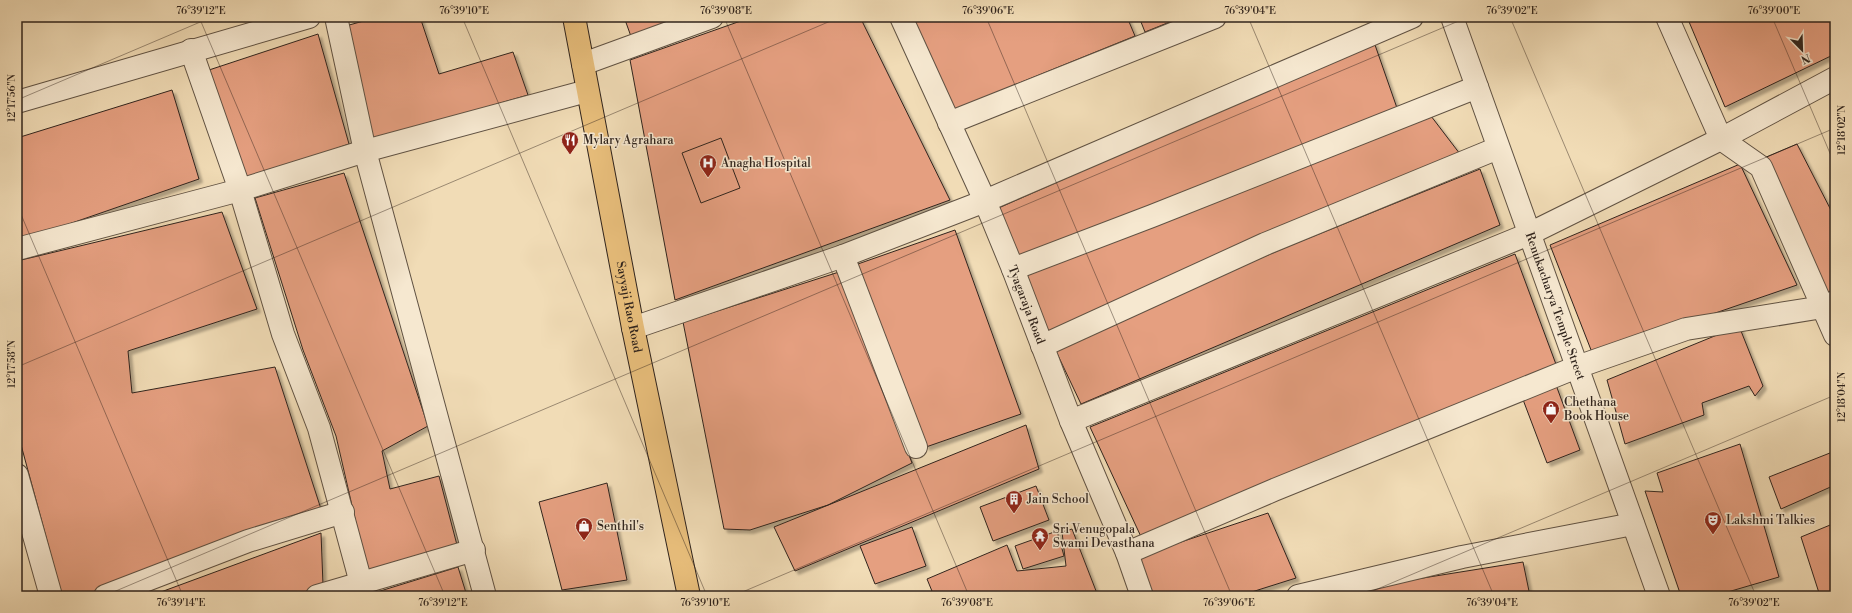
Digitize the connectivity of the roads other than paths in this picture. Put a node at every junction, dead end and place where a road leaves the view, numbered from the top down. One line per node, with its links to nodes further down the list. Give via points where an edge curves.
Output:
1 (309, 17): 10 (street)
2 (336, 17): 19 (street)
3 (574, 17): 11 (main road, Sayyaji Rao Road)
4 (712, 17): 11 (street)
5 (901, 17): 16 (street, Tyagaraja Road)
6 (1215, 17): 16 (street)
7 (1412, 17): 21 (street)
8 (1452, 17): 13 (street, Renukacharya Temple Street)
9 (1667, 17): 17 (street)
10 (191, 50): 15 (street); 20 (street)
11 (582, 64): 14 (main road, Sayyaji Rao Road)
12 (1835, 78): 17 (street)
13 (1477, 87): 18 (street, Renukacharya Temple Street); 25 (street)
14 (587, 91): 19 (street); 27 (main road, Sayyaji Rao Road)
15 (17, 102)
16 (949, 123): 21 (street, Tyagaraja Road)
17 (1721, 139): 22 (street); 26 (street, via 1761,167)
18 (1498, 148): 22 (street, Renukacharya Temple Street); 29 (street, via 1265,244)
19 (365, 151): 20 (street); 36 (street)
20 (240, 190): 23 (street); 34 (street, via 283,334 319,428)
21 (985, 201): 24 (street); 25 (street, Tyagaraja Road)
22 (1529, 234): 30 (street, Renukacharya Temple Street); 31 (street)
23 (17, 249)
24 (843, 256): 27 (street); 32 (street)
25 (1013, 269): 29 (street, Tyagaraja Road)
26 (1829, 305): 28 (street); 30 (street, via 1686,329)
27 (633, 328): 43 (main road, Sayyaji Rao Road)
28 (1835, 335)
29 (1042, 346): 31 (street, Tyagaraja Road)
30 (1577, 367): 35 (street, Renukacharya Temple Street); 37 (street, via 1274,490)
31 (1071, 421): 37 (street, Tyagaraja Road)
32 (916, 446)
33 (17, 475): 39 (street)
34 (342, 512): 38 (street); 40 (street, via 248,541)
35 (1634, 524): 45 (street, via 1462,557); 46 (street, Renukacharya Temple Street)
36 (474, 550): 38 (street); 42 (street)
37 (1127, 553): 44 (street, Tyagaraja Road)
38 (361, 583): 41 (street)
39 (51, 596)
40 (105, 596)
41 (317, 596)
42 (485, 596)
43 (689, 596)
44 (1142, 596)
45 (1298, 596)
46 (1659, 596)

